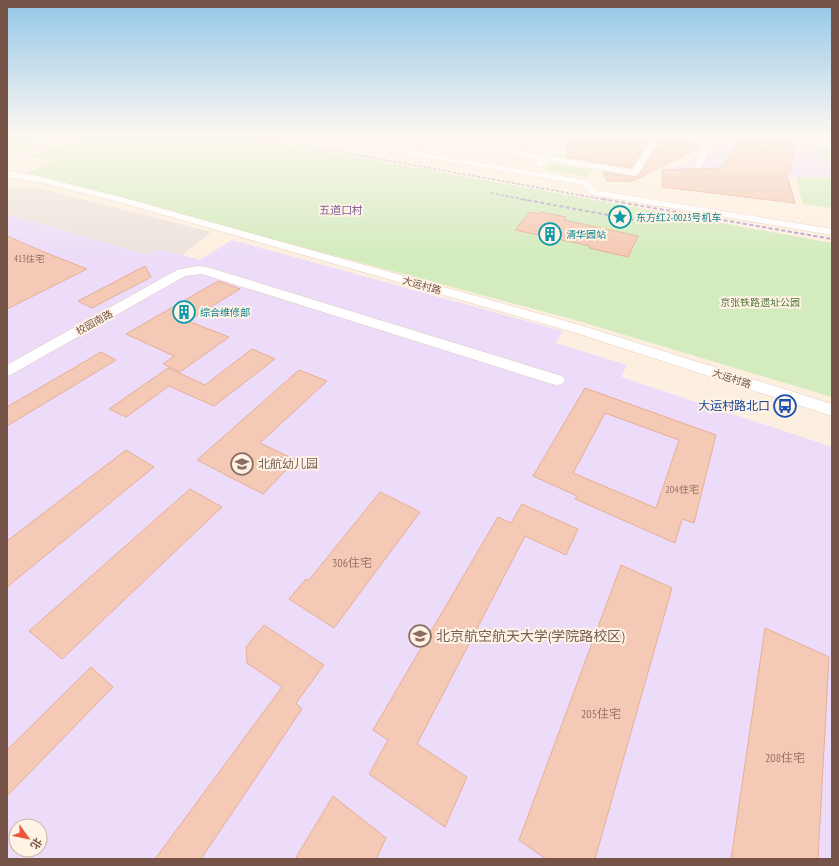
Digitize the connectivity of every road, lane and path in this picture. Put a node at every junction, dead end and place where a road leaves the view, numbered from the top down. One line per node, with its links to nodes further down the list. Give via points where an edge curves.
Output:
1 (16, 175): 6 (street, 大运村路, via 118,199 568,326)
2 (542, 175): 3 (street, via 594,192)
3 (832, 232)
4 (7, 371): 5 (street, 校园南路, via 181,273 204,270)
5 (557, 380)
6 (832, 410)

